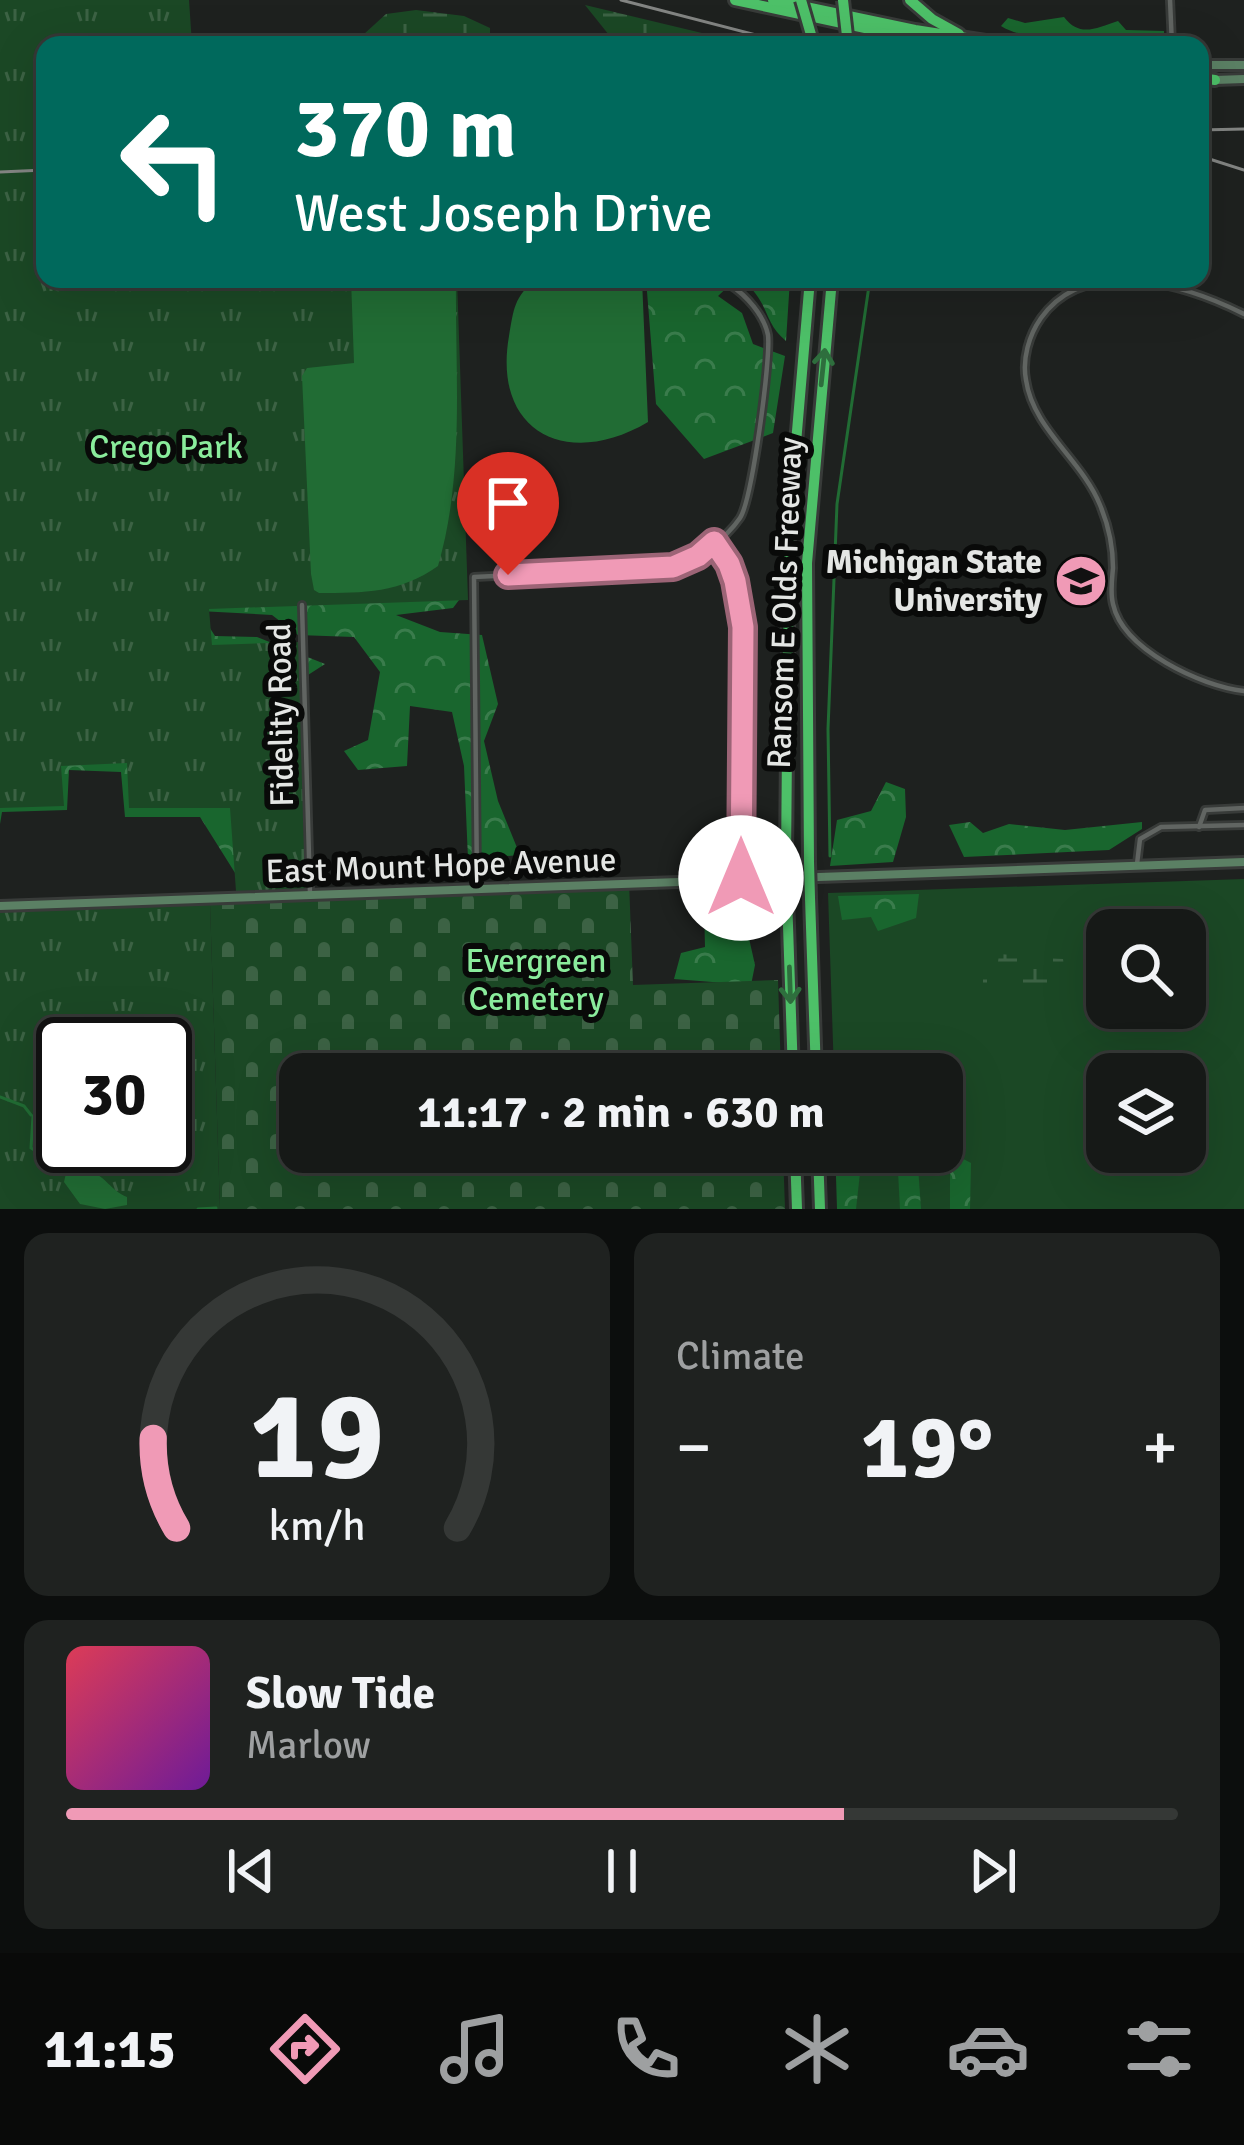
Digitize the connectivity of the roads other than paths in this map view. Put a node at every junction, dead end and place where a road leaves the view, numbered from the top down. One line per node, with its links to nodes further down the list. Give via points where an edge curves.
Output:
1 (735, 0): 11 (highway)
2 (773, 0): 8 (highway)
3 (801, 0): 9 (highway, bridge)
4 (827, 0): 8 (highway)
5 (843, 0): 10 (highway, bridge)
6 (910, 0): 13 (highway)
7 (1170, 0): 14 (street)
8 (862, 20): 12 (highway)
9 (811, 36)
10 (847, 36)
11 (924, 36)
12 (928, 36)
13 (964, 36)
14 (1172, 36)
15 (1209, 65): 16 (street)
16 (1244, 65)
17 (1244, 79): 19 (street)
18 (1209, 80): 19 (highway)
19 (1215, 80)
20 (734, 288): 26 (street, via 758,314 768,344 751,488 741,517)
21 (809, 288): 38 (highway, Ransom E Olds Freeway, one-way to 38, bridge, via 787,564)
22 (833, 288): 39 (highway, Ransom E Olds Freeway, one-way to 22, bridge, via 807,563)
23 (1080, 288): 28 (street, via 1041,317 1025,366 1032,403 1100,505 1112,549 1112,602 1127,634 1194,677)
24 (1161, 288): 25 (street)
25 (1244, 314)
26 (714, 542): 34 (street, via 735,581 743,627); 35 (street, via 673,567 474,577)
27 (302, 605): 36 (street, Fidelity Road)
28 (1244, 691)
29 (1244, 808): 31 (street, via 1205,810)
30 (1244, 825): 31 (street)
31 (1199, 827): 33 (street, via 1150,832 1140,839)
32 (1244, 862): 33 (street, East Mount Hope Avenue)
33 (1137, 866): 34 (street, East Mount Hope Avenue)
34 (741, 878): 35 (street, East Mount Hope Avenue)
35 (477, 887): 36 (street, East Mount Hope Avenue)
36 (310, 896): 37 (street, East Mount Hope Avenue)
37 (0, 905)
38 (792, 1053)
39 (815, 1053)
40 (796, 1173): 42 (highway)
41 (819, 1173): 43 (highway)
42 (797, 1209)
43 (820, 1209)

